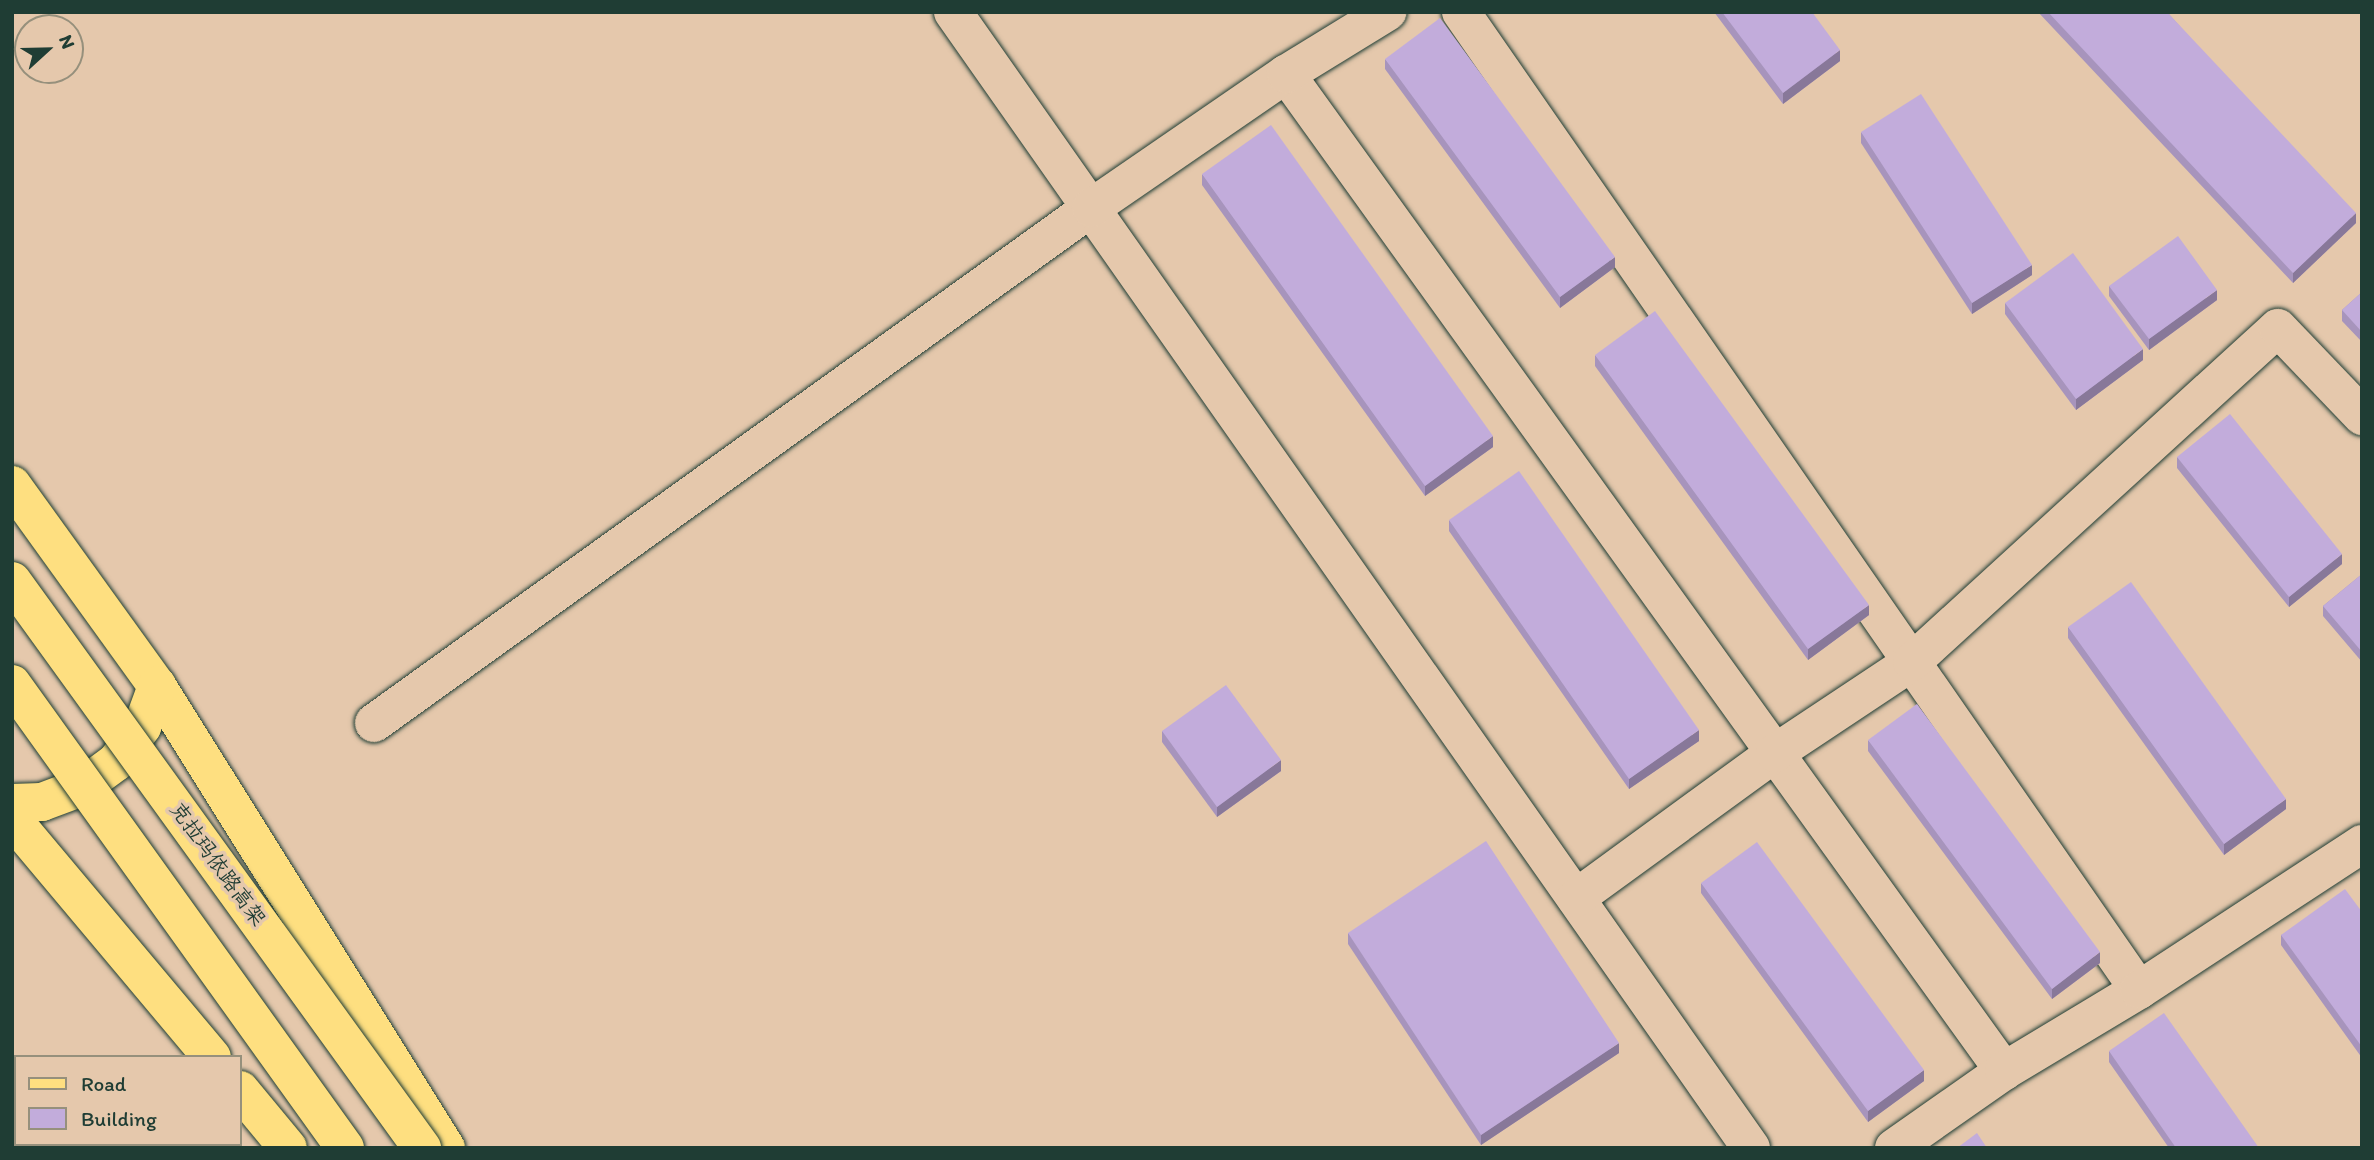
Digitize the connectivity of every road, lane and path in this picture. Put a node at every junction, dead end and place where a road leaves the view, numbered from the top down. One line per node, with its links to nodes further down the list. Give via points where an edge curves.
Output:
1 (953, 12): 5 (street)
2 (1387, 12): 4 (street)
3 (1461, 12): 9 (street)
4 (1286, 74): 5 (street); 13 (street)
5 (1091, 208): 12 (street); 17 (street)
6 (2362, 416): 9 (street, via 2278,328)
7 (12, 485): 11 (main road)
8 (12, 581): 24 (main road, 克拉玛依路高架, bridge)
9 (1912, 662): 13 (street); 18 (street)
10 (12, 684): 23 (main road, bridge)
11 (157, 686): 14 (main road, via 142,727 116,762 82,787 42,802); 25 (main road)
12 (374, 723)
13 (1775, 753): 17 (street); 20 (street)
14 (12, 803)
15 (12, 819): 19 (main road)
16 (2362, 844): 18 (street)
17 (1576, 898): 26 (street)
18 (2140, 990): 20 (street)
19 (210, 1055)
20 (2004, 1071): 27 (street)
21 (242, 1092): 22 (main road)
22 (288, 1148)
23 (345, 1148)
24 (422, 1148)
25 (446, 1148)
26 (1751, 1148)
27 (1894, 1148)

